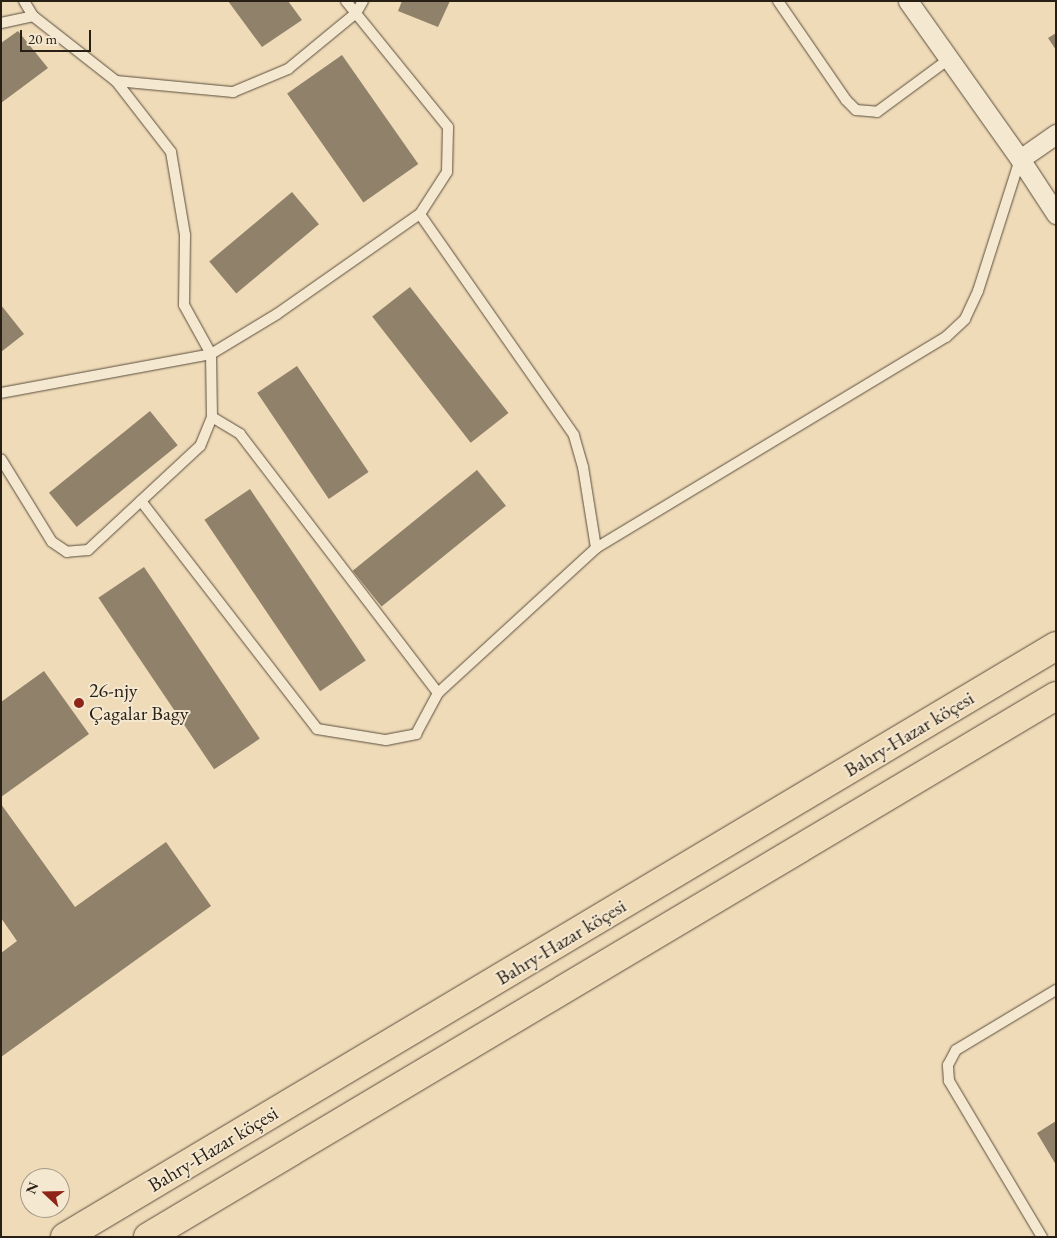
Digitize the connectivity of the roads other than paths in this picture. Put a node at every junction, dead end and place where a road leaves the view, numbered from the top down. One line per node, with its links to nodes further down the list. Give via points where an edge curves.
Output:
1 (24, 1): 7 (lane)
2 (346, 1): 6 (lane)
3 (363, 1): 6 (lane)
4 (778, 1): 9 (lane, via 856,110 877,112)
5 (908, 1): 9 (street)
6 (356, 13): 10 (lane, via 288,69 233,92); 13 (lane, via 448,127 447,172)
7 (33, 16): 8 (lane); 10 (lane)
8 (1, 23)
9 (950, 60): 12 (street)
10 (116, 81): 15 (lane, via 171,152 185,235 184,305)
11 (1056, 134): 12 (street)
12 (1020, 159): 14 (street); 20 (lane, via 978,291 965,319 946,337)
13 (420, 214): 15 (lane, via 277,314); 20 (lane, via 574,435 583,467)
14 (1056, 214)
15 (211, 354): 16 (lane); 17 (lane)
16 (1, 393)
17 (212, 417): 19 (lane, via 200,446); 22 (lane, via 240,434)
18 (1, 459): 19 (lane, via 52,542 67,552 88,550)
19 (141, 500): 22 (lane, via 318,729 386,740 416,734)
20 (596, 548): 22 (lane)
21 (1056, 646): 24 (highway, Bahry-Hazar köçesi)
22 (438, 693)
23 (1056, 696): 25 (highway, Bahry-Hazar köçesi)
24 (848, 770): 25 (highway); 27 (highway, Bahry-Hazar köçesi)
25 (872, 806): 28 (highway, Bahry-Hazar köçesi)
26 (1056, 990): 29 (lane, via 956,1050 948,1065 949,1081)
27 (65, 1237)
28 (148, 1237)
29 (1042, 1237)

